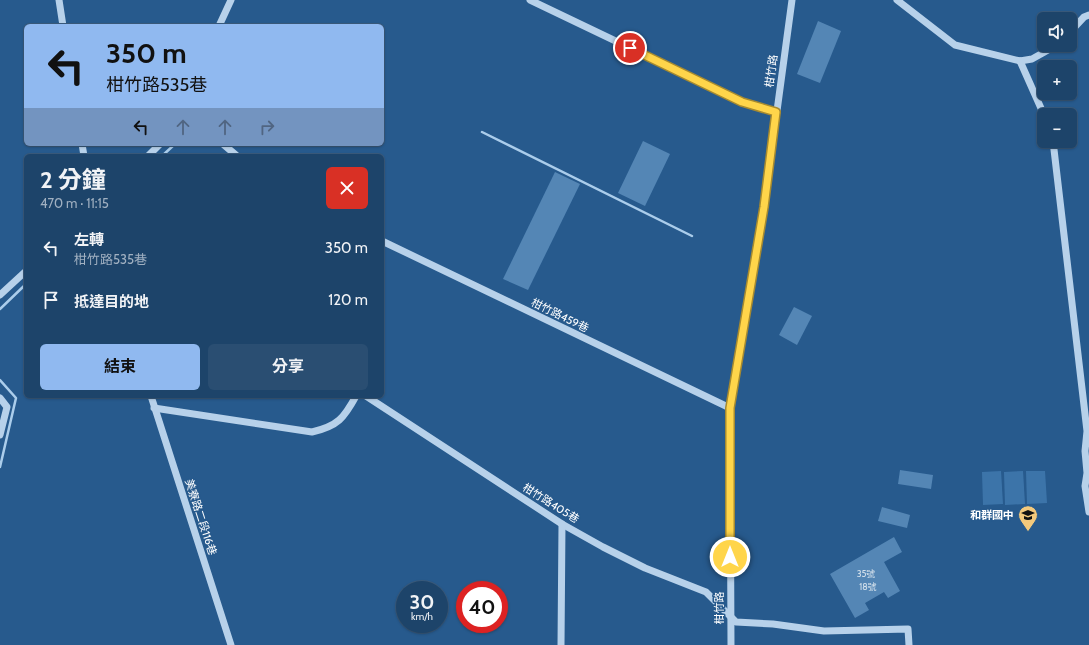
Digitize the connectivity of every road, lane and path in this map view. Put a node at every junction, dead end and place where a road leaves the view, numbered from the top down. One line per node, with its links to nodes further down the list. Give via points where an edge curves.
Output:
1 (59, 0): 7 (street)
2 (231, 0): 8 (street)
3 (530, 0): 13 (street, via 742,102)
4 (792, 0): 13 (street, 柑竹路)
5 (897, 0): 11 (street, via 955,45)
6 (1089, 14): 9 (street)
7 (64, 24)
8 (220, 24)
9 (1077, 24)
10 (1044, 52): 11 (street, via 1032,59)
11 (1020, 61): 12 (street)
12 (1041, 108)
13 (776, 112): 27 (street, 柑竹路, via 764,207)
14 (158, 146): 17 (street)
15 (225, 146): 18 (street)
16 (1054, 148): 29 (street, via 1087,431 1084,451)
17 (150, 154)
18 (235, 154)
19 (384, 241): 27 (street, 柑竹路459巷)
20 (24, 273): 21 (street)
21 (0, 295)
22 (0, 398): 28 (street, via 7,407)
23 (152, 398): 26 (street, 美寮路二段116巷)
24 (355, 398): 26 (street, via 346,415 336,424 312,432)
25 (369, 398): 30 (street, 柑竹路405巷)
26 (154, 408): 32 (street, 美寮路二段116巷)
27 (730, 408): 31 (street, 柑竹路)
28 (0, 435)
29 (1089, 512)
30 (562, 524): 31 (street, 柑竹路405巷, via 645,568 706,592); 33 (street)
31 (730, 617): 34 (street, 柑竹路); 35 (street, via 736,622 824,631 908,629)
32 (231, 645)
33 (561, 645)
34 (731, 645)
35 (909, 645)

